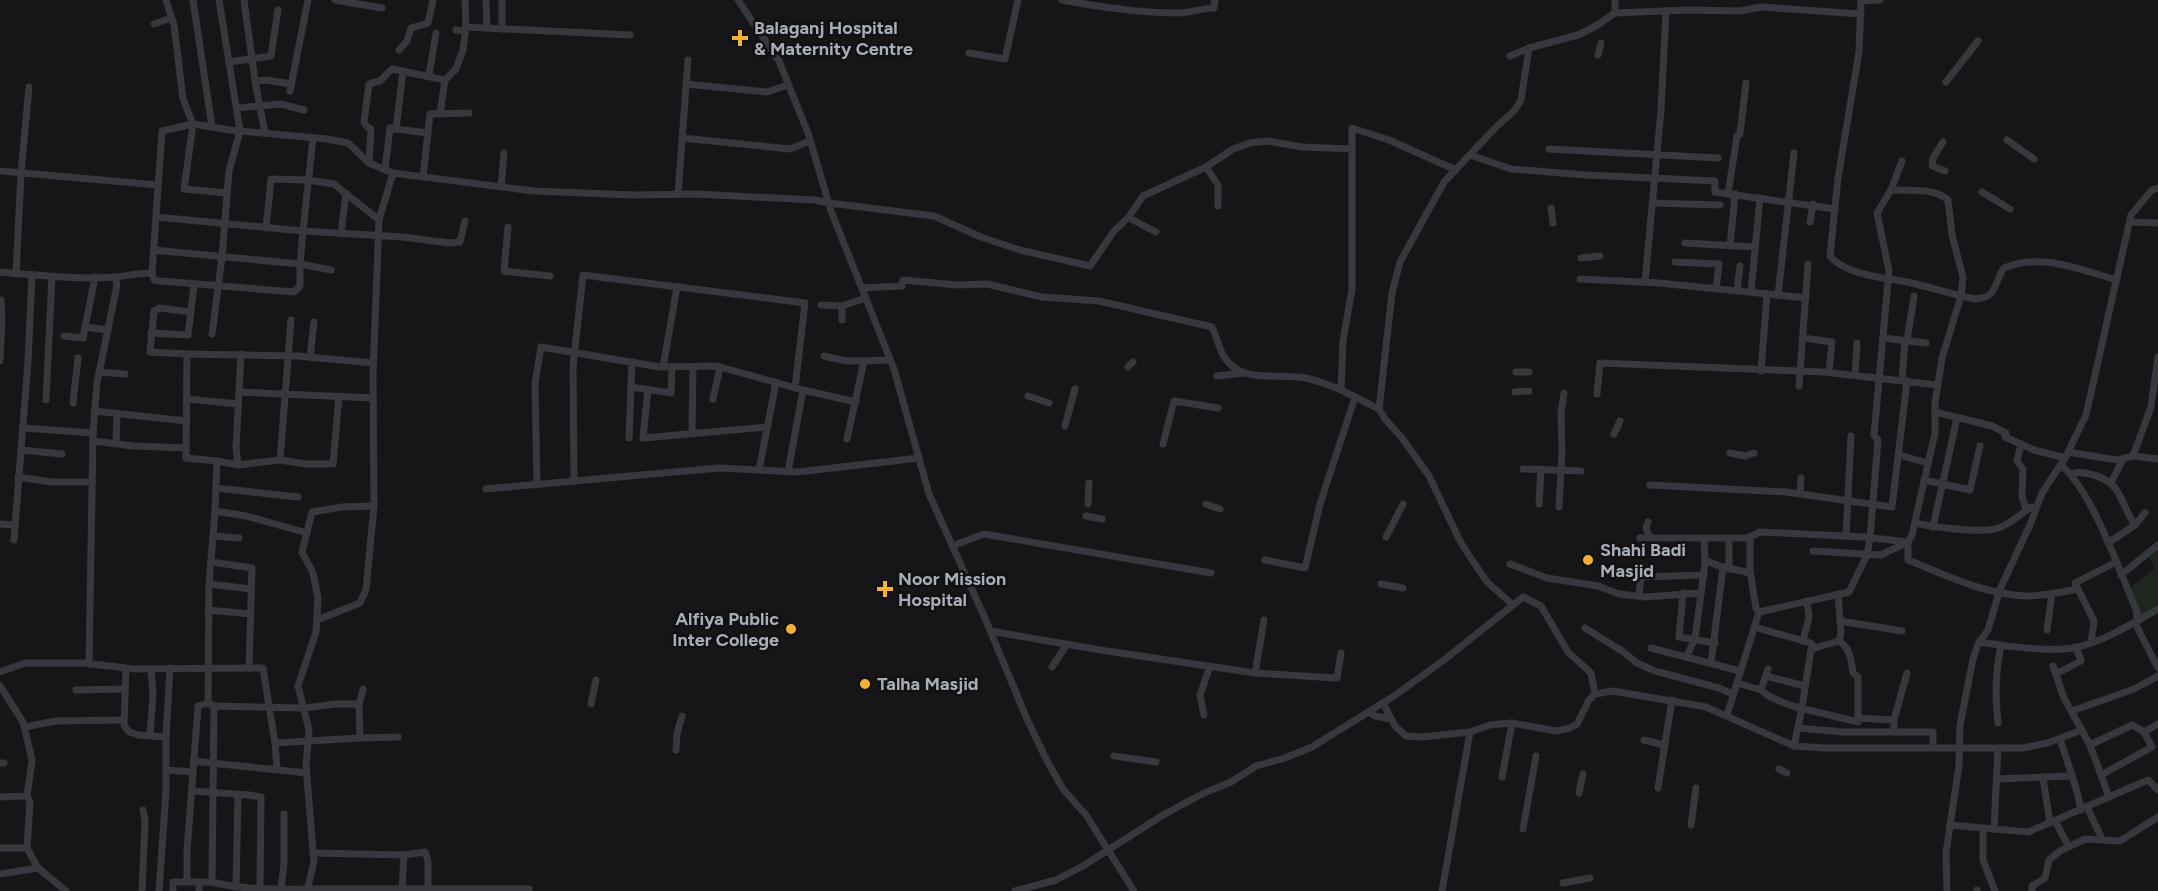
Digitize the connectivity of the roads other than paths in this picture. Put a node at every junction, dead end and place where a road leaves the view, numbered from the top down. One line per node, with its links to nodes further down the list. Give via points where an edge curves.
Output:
1 (166, 0): 23 (street)
2 (193, 0): 56 (street)
3 (219, 0): 40 (street)
4 (244, 0): 38 (street)
5 (308, 0): 44 (street, via 290,88 266,80)
6 (335, 0): 18 (street)
7 (433, 0): 34 (street, via 428,23 411,28)
8 (465, 0): 26 (street)
9 (486, 0): 25 (street)
10 (502, 0): 27 (street)
11 (738, 0): 48 (street, via 779,61)
12 (1018, 0): 35 (street, via 1005,59)
13 (1062, 0): 14 (street, via 1176,13 1214,8)
14 (1215, 0)
15 (1615, 0): 21 (street)
16 (1880, 0): 17 (street)
17 (1861, 1): 22 (street)
18 (382, 8)
19 (278, 10): 38 (street, via 270,56)
20 (1666, 11): 21 (street); 22 (street, via 1761,7); 71 (street)
21 (1615, 13): 33 (street, via 1578,35)
22 (1861, 14): 102 (street, via 1859,52)
23 (171, 18): 24 (street); 55 (street, via 183,99)
24 (154, 24)
25 (487, 28): 26 (street); 27 (street)
26 (466, 29): 28 (street); 43 (street, via 464,50 456,69)
27 (502, 29): 30 (street)
28 (456, 30)
29 (436, 33): 42 (street)
30 (630, 35)
31 (1978, 41): 45 (street)
32 (1601, 43): 36 (street)
33 (1529, 48): 37 (street); 70 (street, via 1521,100)
34 (399, 50)
35 (969, 53)
36 (1598, 55)
37 (1510, 56)
38 (251, 59): 40 (street); 44 (street)
39 (688, 60): 47 (street)
40 (229, 62): 51 (street)
41 (403, 71): 42 (street); 57 (street); 75 (street, via 392,69 380,81 369,84 364,122 371,129)
42 (429, 75): 43 (street)
43 (445, 80): 54 (street)
44 (255, 81): 50 (street)
45 (1946, 82)
46 (1746, 83): 93 (street)
47 (686, 84): 48 (street, via 766,92); 62 (street)
48 (788, 85): 64 (street)
49 (29, 87): 81 (street)
50 (261, 105): 51 (street); 52 (street, via 281,104); 59 (street)
51 (237, 108): 58 (street)
52 (304, 110)
53 (469, 113): 54 (street)
54 (440, 114): 60 (street, via 430,114)
55 (192, 124): 56 (street); 85 (street, via 162,131); 90 (street, via 184,189)
56 (212, 127): 58 (street)
57 (396, 129): 60 (street); 80 (street, via 390,128)
58 (240, 131): 59 (street); 90 (street)
59 (265, 133): 61 (street)
60 (428, 133): 82 (street)
61 (313, 138): 75 (street, via 348,143); 84 (street)
62 (682, 138): 64 (street, via 790,149); 92 (street)
63 (2007, 140): 73 (street)
64 (810, 141): 97 (street)
65 (1943, 142): 79 (street, via 1932,166)
66 (1352, 149): 76 (street, via 1268,141 1250,143); 77 (street, via 1352,128); 211 (street, via 1352,289 1343,341)
67 (1549, 149): 71 (street)
68 (504, 153): 86 (street)
69 (1794, 153): 95 (street)
70 (1470, 155): 77 (street); 83 (street, via 1511,169)
71 (1657, 155): 72 (street); 83 (street)
72 (1718, 158)
73 (2034, 159)
74 (1902, 161): 88 (street)
75 (369, 163): 80 (street)
76 (1206, 167): 97 (street, via 1143,196 1090,266 1020,250 934,216); 99 (street, via 1218,185)
77 (1456, 170): 230 (street, via 1444,182 1400,262 1392,293)
78 (0, 171): 81 (street)
79 (1945, 171)
80 (389, 172): 82 (street); 105 (street)
81 (21, 173): 85 (street); 133 (street)
82 (423, 177): 86 (street)
83 (1655, 178): 93 (street, via 1715,181 1715,192); 96 (street)
84 (308, 180): 91 (street, via 334,184); 114 (street, via 272,179); 115 (street)
85 (158, 185): 104 (street)
86 (501, 186): 92 (street, via 633,195)
87 (2158, 188): 109 (street, via 2138,204)
88 (1891, 190): 140 (street, via 1877,213); 153 (street, via 1923,191 1948,200 1963,277)
89 (1982, 192): 103 (street)
90 (227, 193): 112 (street)
91 (346, 193): 105 (street); 117 (street)
92 (678, 194): 97 (street)
93 (1732, 194): 94 (street); 120 (street)
94 (1760, 198): 95 (street); 121 (street)
95 (1788, 201): 98 (street); 151 (street)
96 (1653, 202): 100 (street); 142 (street)
97 (829, 203): 146 (street)
98 (1813, 204): 102 (street); 108 (street)
99 (1218, 206)
100 (1720, 206)
101 (1551, 208): 110 (street)
102 (1835, 209): 140 (street, via 1830,256 1847,268)
103 (2010, 209)
104 (156, 217): 112 (street); 122 (street)
105 (379, 220): 118 (street)
106 (1133, 220): 116 (street)
107 (465, 221): 118 (street, via 460,242)
108 (1810, 222)
109 (2130, 222): 111 (street); 141 (street)
110 (1553, 223)
111 (2158, 223)
112 (225, 224): 114 (street); 124 (street)
113 (508, 227): 136 (street, via 504,270)
114 (266, 228): 115 (street)
115 (303, 231): 117 (street); 127 (street)
116 (1156, 231)
117 (341, 234): 118 (street)
118 (378, 237): 186 (street)
119 (1685, 243): 120 (street)
120 (1730, 246): 121 (street)
121 (1755, 247): 149 (street)
122 (153, 250): 124 (street); 132 (street)
123 (1599, 256): 125 (street)
124 (222, 257): 127 (street); 144 (street)
125 (1581, 258)
126 (1675, 262): 147 (street, via 1719,264)
127 (300, 264): 130 (street); 144 (street, via 300,286 294,292)
128 (1808, 264): 155 (street)
129 (1740, 266): 148 (street)
130 (331, 270)
131 (0, 272): 133 (street)
132 (152, 273): 138 (street); 143 (street, via 154,280)
133 (16, 274): 134 (street)
134 (32, 275): 135 (street); 239 (street)
135 (52, 276): 137 (street); 224 (street)
136 (550, 276)
137 (95, 277): 138 (street); 163 (street)
138 (115, 277): 164 (street, via 117,285)
139 (1580, 279): 142 (street)
140 (1888, 279): 153 (street); 169 (street)
141 (2117, 280): 153 (street, via 2034,261 2004,268 1992,295 1985,299); 255 (street, via 2086,415)
142 (1646, 282): 147 (street)
143 (194, 285): 144 (street); 159 (street)
144 (218, 286): 166 (street)
145 (676, 287): 174 (street, via 583,275); 187 (street); 207 (street, via 805,303)
146 (862, 288): 154 (street); 197 (street, via 902,286 903,280 987,284 1042,297 1099,301 1212,327 1222,354)
147 (1716, 289): 148 (street)
148 (1737, 291): 149 (street)
149 (1750, 292): 150 (street)
150 (1767, 294): 151 (street); 191 (street)
151 (1778, 295): 155 (street)
152 (1914, 296): 170 (street)
153 (1961, 296): 204 (street)
154 (866, 297): 158 (street); 182 (street)
155 (1806, 298): 168 (street)
156 (1, 300): 171 (street)
157 (821, 305): 158 (street)
158 (842, 306): 161 (street)
159 (190, 312): 165 (street, via 160,308 154,311); 165 (street, via 188,335)
160 (291, 320): 177 (street)
161 (842, 320)
162 (314, 322): 179 (street)
163 (85, 327): 164 (street); 167 (street, via 83,338)
164 (108, 330): 192 (street)
165 (152, 333): 175 (street, via 150,352)
166 (212, 334)
167 (64, 336)
168 (1803, 338): 195 (street); 196 (street, via 1832,342)
169 (1883, 338): 170 (street); 201 (street)
170 (1906, 341): 173 (street); 202 (street)
171 (1, 342): 183 (street)
172 (1857, 343): 199 (street)
173 (1926, 343)
174 (574, 353): 185 (street); 277 (street); 281 (street, via 541,348 535,383)
175 (187, 354): 176 (street); 222 (street)
176 (241, 354): 177 (street); 213 (street)
177 (288, 356): 179 (street); 216 (street)
178 (824, 356): 184 (street)
179 (310, 357): 186 (street)
180 (2158, 357): 257 (street, via 2151,407)
181 (78, 358): 226 (street)
182 (890, 360): 184 (street); 258 (street)
183 (0, 361)
184 (864, 361): 225 (street)
185 (632, 362): 187 (street); 206 (street)
186 (373, 363): 221 (street)
187 (663, 367): 188 (street)
188 (672, 367): 189 (street); 209 (street, via 671,393)
189 (693, 367): 190 (street); 240 (street)
190 (720, 367): 203 (street); 223 (street)
191 (1761, 371): 195 (street); 217 (street, via 1600,363)
192 (99, 372): 198 (street); 231 (street)
193 (1516, 372): 194 (street)
194 (1530, 372)
195 (1800, 372): 196 (street); 205 (street)
196 (1829, 372): 199 (street)
197 (1243, 373): 200 (street); 211 (street, via 1294,376)
198 (125, 374)
199 (1855, 375): 201 (street)
200 (1217, 376)
201 (1879, 377): 202 (street); 292 (street)
202 (1904, 380): 204 (street); 256 (street)
203 (776, 382): 207 (street); 238 (street)
204 (1938, 385): 232 (street)
205 (1799, 386)
206 (631, 387): 209 (street); 244 (street)
207 (795, 388): 210 (street)
208 (1075, 388): 237 (street)
209 (648, 390): 240 (street, via 643,438)
210 (803, 390): 225 (street); 271 (street)
211 (1341, 390): 220 (street)
212 (1529, 391): 214 (street)
213 (240, 392): 216 (street); 228 (street)
214 (1515, 392)
215 (1564, 393): 269 (street)
216 (284, 394): 218 (street); 261 (street)
217 (1598, 394)
218 (339, 396): 221 (street); 261 (street, via 333,464)
219 (1028, 396): 227 (street)
220 (1355, 397): 230 (street); 326 (street, via 1320,504 1305,568)
221 (373, 398): 293 (street)
222 (187, 399): 228 (street); 235 (street)
223 (713, 399)
224 (46, 400)
225 (856, 402): 245 (street)
226 (73, 403)
227 (1049, 403)
228 (238, 404): 264 (street)
229 (1218, 408): 247 (street, via 1174,401)
230 (1379, 409): 348 (street, via 1429,476 1460,541 1487,582)
231 (94, 411): 233 (street); 243 (street)
232 (1935, 412): 234 (street); 263 (street)
233 (117, 415): 235 (street); 246 (street)
234 (1957, 418): 248 (street, via 1992,426); 280 (street)
235 (187, 421): 250 (street)
236 (1620, 421): 241 (street)
237 (1065, 426)
238 (768, 427): 240 (street); 267 (street)
239 (23, 428): 243 (street); 251 (street)
240 (692, 434)
241 (1614, 434)
242 (1851, 436): 287 (street)
243 (93, 437): 246 (street); 276 (street)
244 (629, 438)
245 (847, 439)
246 (116, 443): 250 (street)
247 (1163, 444)
248 (2021, 444): 255 (street); 298 (street, via 2017,461 2023,469)
249 (1980, 446): 280 (street, via 1970,490)
250 (186, 448): 262 (street, via 186,458)
251 (21, 450): 254 (street); 273 (street)
252 (1730, 453): 253 (street)
253 (1754, 453)
254 (62, 454)
255 (2066, 455): 259 (street); 265 (street)
256 (1899, 456): 263 (street); 292 (street, via 1892,507)
257 (2133, 456): 259 (street); 260 (street)
258 (919, 458): 271 (street); 323 (street, via 929,494)
259 (2123, 459): 279 (street)
260 (2158, 459)
261 (280, 460): 264 (street)
262 (217, 461): 264 (street); 283 (street)
263 (1928, 463): 275 (street)
264 (238, 465)
265 (2060, 465): 272 (street); 295 (street)
266 (1523, 469): 268 (street)
267 (759, 470): 271 (street); 277 (street, via 719,468)
268 (1541, 470): 269 (street); 291 (street)
269 (1560, 471): 270 (street); 294 (street)
270 (1581, 471)
271 (788, 472)
272 (2072, 474): 279 (street, via 2106,478); 321 (street)
273 (18, 477): 276 (street); 305 (street)
274 (1801, 478): 285 (street)
275 (1924, 480): 280 (street); 303 (street)
276 (93, 482): 376 (street)
277 (574, 482): 281 (street)
278 (1089, 483): 288 (street)
279 (2111, 483): 306 (street)
280 (1943, 484): 307 (street)
281 (537, 485): 284 (street)
282 (1650, 485): 285 (street)
283 (216, 488): 286 (street); 297 (street)
284 (486, 489)
285 (1800, 494): 287 (street)
286 (298, 498)
287 (1847, 500): 292 (street); 310 (street)
288 (1088, 504)
289 (1206, 504): 296 (street)
290 (1403, 504): 311 (street)
291 (1539, 504)
292 (1873, 504): 316 (street)
293 (374, 506): 308 (street, via 312,512); 353 (street, via 366,590 360,603)
294 (1558, 507)
295 (2036, 507): 298 (street); 341 (street)
296 (1220, 509)
297 (215, 510): 308 (street); 309 (street)
298 (2026, 510): 307 (street, via 1994,529)
299 (2145, 513): 306 (street)
300 (1086, 516): 301 (street)
301 (1102, 519)
302 (1648, 522): 315 (street)
303 (1915, 523): 307 (street); 320 (street)
304 (0, 524): 305 (street)
305 (15, 525): 319 (street)
306 (2135, 525): 321 (street)
307 (1933, 527)
308 (307, 533): 353 (street, via 302,552 313,573)
309 (213, 536): 313 (street); 328 (street)
310 (1846, 536): 312 (street, via 1760,532); 316 (street)
311 (1386, 537)
312 (1750, 537): 318 (street); 333 (street)
313 (239, 538)
314 (1640, 538): 315 (street)
315 (1650, 538): 317 (street)
316 (1870, 538): 320 (street); 325 (street)
317 (1704, 539): 318 (street); 327 (street)
318 (1729, 539): 331 (street)
319 (14, 540)
320 (1908, 542): 325 (street, via 1881,555); 341 (street, via 1908,560 1971,586)
321 (2108, 543): 329 (street)
322 (2158, 545): 335 (street)
323 (952, 546): 332 (street, via 984,534); 360 (street)
324 (1813, 551): 325 (street)
325 (1867, 555): 345 (street, via 1849,592)
326 (1265, 560)
327 (1705, 560): 331 (street); 334 (street)
328 (211, 562): 336 (street); 339 (street, via 252,568)
329 (2116, 562): 335 (street); 340 (street, via 2075,583)
330 (1510, 564): 346 (street, via 1547,578)
331 (1726, 568): 333 (street); 366 (street)
332 (1211, 573)
333 (1750, 573): 351 (street)
334 (1704, 575): 343 (street); 346 (street, via 1641,577)
335 (2121, 575): 356 (street, via 2137,612)
336 (209, 584): 339 (street); 350 (street)
337 (1381, 584): 338 (street)
338 (1403, 588)
339 (251, 589): 352 (street)
340 (2078, 589): 344 (street); 367 (street, via 2094,621)
341 (1999, 591): 344 (street, via 2026,596); 365 (street, via 1988,630)
342 (1683, 593): 343 (street); 346 (street); 362 (street, via 1679,637)
343 (1701, 593): 362 (street)
344 (2052, 593): 359 (street)
345 (1838, 594): 347 (street); 355 (street)
346 (1639, 596)
347 (1807, 601): 351 (street); 363 (street, via 1809,617)
348 (1513, 605): 400 (street, via 1523,597 1541,606 1568,652 1591,674); 403 (street)
349 (2158, 609): 356 (street)
350 (208, 610): 352 (street); 380 (street)
351 (1759, 612): 357 (street)
352 (251, 614): 384 (street)
353 (317, 620): 408 (street, via 298,686)
354 (1264, 620): 388 (street)
355 (1840, 621): 361 (street); 364 (street)
356 (2136, 622): 367 (street); 377 (street)
357 (1754, 627): 363 (street); 386 (street)
358 (1585, 628): 401 (street, via 1654,671)
359 (2047, 630)
360 (990, 631): 368 (street); 486 (street, via 1047,761)
361 (1902, 631)
362 (1695, 639): 366 (street); 374 (street)
363 (1803, 641): 372 (street)
364 (1839, 641): 372 (street); 415 (street, via 1846,646 1853,673 1858,677)
365 (1979, 642): 369 (street); 442 (street)
366 (1715, 643): 375 (street)
367 (2091, 643): 370 (street)
368 (1067, 644): 378 (street); 381 (street)
369 (2001, 646): 370 (street); 420 (street, via 1995,686)
370 (2076, 647): 390 (street, via 2081,661)
371 (1651, 648): 374 (street)
372 (1815, 648): 395 (street, via 1811,649)
373 (1341, 653): 388 (street, via 1337,678)
374 (1686, 657): 375 (street)
375 (1711, 663): 386 (street)
376 (88, 664): 382 (street); 387 (street, via 25,663)
377 (2157, 665)
378 (1210, 666): 388 (street); 413 (street, via 1200,696)
379 (2053, 666): 390 (street)
380 (207, 667): 383 (street); 384 (street); 404 (street)
381 (1052, 667)
382 (126, 668): 385 (street); 396 (street)
383 (170, 668): 385 (street); 431 (street)
384 (249, 668): 407 (street, via 263,668)
385 (151, 669): 430 (street)
386 (1740, 671): 393 (street)
387 (0, 672)
388 (1255, 673)
389 (1907, 673): 418 (street)
390 (2056, 674): 410 (street)
391 (2158, 676): 410 (street)
392 (596, 680): 406 (street)
393 (1737, 683): 399 (street); 401 (street)
394 (0, 686): 422 (street)
395 (1805, 686): 399 (street, via 1767,672); 409 (street)
396 (124, 689): 398 (street); 417 (street)
397 (363, 689): 405 (street)
398 (76, 690)
399 (1761, 690): 409 (street, via 1770,698)
400 (1595, 694): 402 (street, via 1613,691); 423 (street, via 1577,724)
401 (1733, 694): 412 (street)
402 (1672, 700): 412 (street); 438 (street)
403 (1383, 703): 411 (street); 416 (street)
404 (211, 704): 407 (street); 447 (street, via 198,706); 449 (street)
405 (359, 704): 408 (street); 433 (street)
406 (591, 704)
407 (268, 708): 408 (street); 437 (street)
408 (304, 708): 436 (street)
409 (1802, 708): 415 (street, via 1858,722); 424 (street)
410 (2073, 711): 425 (street)
411 (1368, 712): 416 (street); 486 (street, via 1312,747 1256,766 1202,794)
412 (1727, 714): 440 (street)
413 (1204, 715)
414 (682, 716): 444 (street)
415 (1858, 718): 418 (street)
416 (1391, 719): 426 (street, via 1406,736)
417 (123, 720): 422 (street); 430 (street, via 129,732)
418 (1894, 720): 428 (street)
419 (1512, 723): 423 (street, via 1556,731); 426 (street); 459 (street)
420 (1998, 723)
421 (2158, 724): 429 (street)
422 (24, 726): 469 (street, via 32,760)
423 (1570, 728): 427 (street)
424 (1798, 728): 428 (street); 440 (street)
425 (2082, 730): 434 (street); 439 (street)
426 (1470, 732): 511 (street)
427 (1579, 732)
428 (1894, 732): 441 (street, via 1933,732)
429 (2144, 732): 439 (street, via 2132,725); 457 (street, via 2152,747)
430 (150, 735): 431 (street)
431 (166, 737): 452 (street)
432 (398, 737): 433 (street)
433 (360, 738): 436 (street)
434 (2060, 739): 443 (street, via 2023,748); 458 (street)
435 (1644, 740): 438 (street)
436 (308, 741): 437 (street); 454 (street)
437 (275, 743): 450 (street)
438 (1664, 745): 462 (street)
439 (2090, 745): 457 (street)
440 (1794, 746): 441 (street)
441 (1933, 747): 442 (street)
442 (1959, 747): 443 (street); 478 (street)
443 (1998, 748): 460 (street)
444 (676, 750)
445 (1114, 756): 448 (street)
446 (1536, 756): 480 (street)
447 (193, 761): 449 (street); 453 (street)
448 (1156, 762)
449 (214, 765): 450 (street); 467 (street)
450 (277, 769): 454 (street)
451 (1779, 769): 455 (street)
452 (166, 770): 453 (street); 505 (street)
453 (193, 772): 465 (street)
454 (307, 773): 487 (street)
455 (1787, 773)
456 (1583, 774): 466 (street)
457 (2101, 775): 471 (street)
458 (2071, 776): 461 (street); 472 (street)
459 (1502, 777)
460 (1997, 778): 461 (street); 481 (street)
461 (2043, 778): 476 (street)
462 (1658, 788)
463 (1696, 788): 477 (street)
464 (2158, 790): 471 (street, via 2148,780)
465 (192, 791): 467 (street); 492 (street)
466 (1579, 793)
467 (213, 794): 468 (street); 494 (street)
468 (238, 795): 496 (street); 498 (street, via 261,797)
469 (27, 796): 470 (street); 485 (street)
470 (0, 797)
471 (2109, 797): 472 (street)
472 (2084, 808): 476 (street); 482 (street)
473 (143, 810): 504 (street)
474 (284, 814): 499 (street)
475 (2158, 817): 482 (street, via 2120,841)
476 (2053, 822): 481 (street, via 2028,832); 483 (street)
477 (1691, 825)
478 (1950, 825): 479 (street); 512 (street)
479 (1983, 828): 481 (street); 513 (street, via 1983,860)
480 (1523, 829)
481 (1994, 829)
482 (2102, 838): 483 (street, via 2085,838)
483 (2068, 847): 514 (street, via 2049,860 2045,878 2032,886)
484 (0, 848): 485 (street)
485 (27, 848): 489 (street)
486 (1108, 850): 509 (street, via 1056,880); 510 (street)
487 (313, 853): 488 (street); 500 (street)
488 (404, 855): 501 (street); 502 (street, via 427,854)
489 (38, 868): 490 (street); 503 (street)
490 (0, 874)
491 (1590, 878): 495 (street)
492 (187, 882): 493 (street); 506 (street, via 172,882)
493 (199, 882): 494 (street); 507 (street)
494 (212, 882): 497 (street)
495 (1563, 883)
496 (236, 887): 497 (street); 498 (street)
497 (224, 889)
498 (260, 889): 499 (street)
499 (281, 889): 500 (street)
500 (307, 890): 501 (street)
501 (402, 890): 502 (street)
502 (428, 890): 508 (street)
503 (66, 891)
504 (142, 891)
505 (159, 891)
506 (173, 891)
507 (199, 891)
508 (529, 891)
509 (1016, 891)
510 (1134, 891)
511 (1442, 891)
512 (1947, 891)
513 (1995, 891)
514 (2032, 891)

